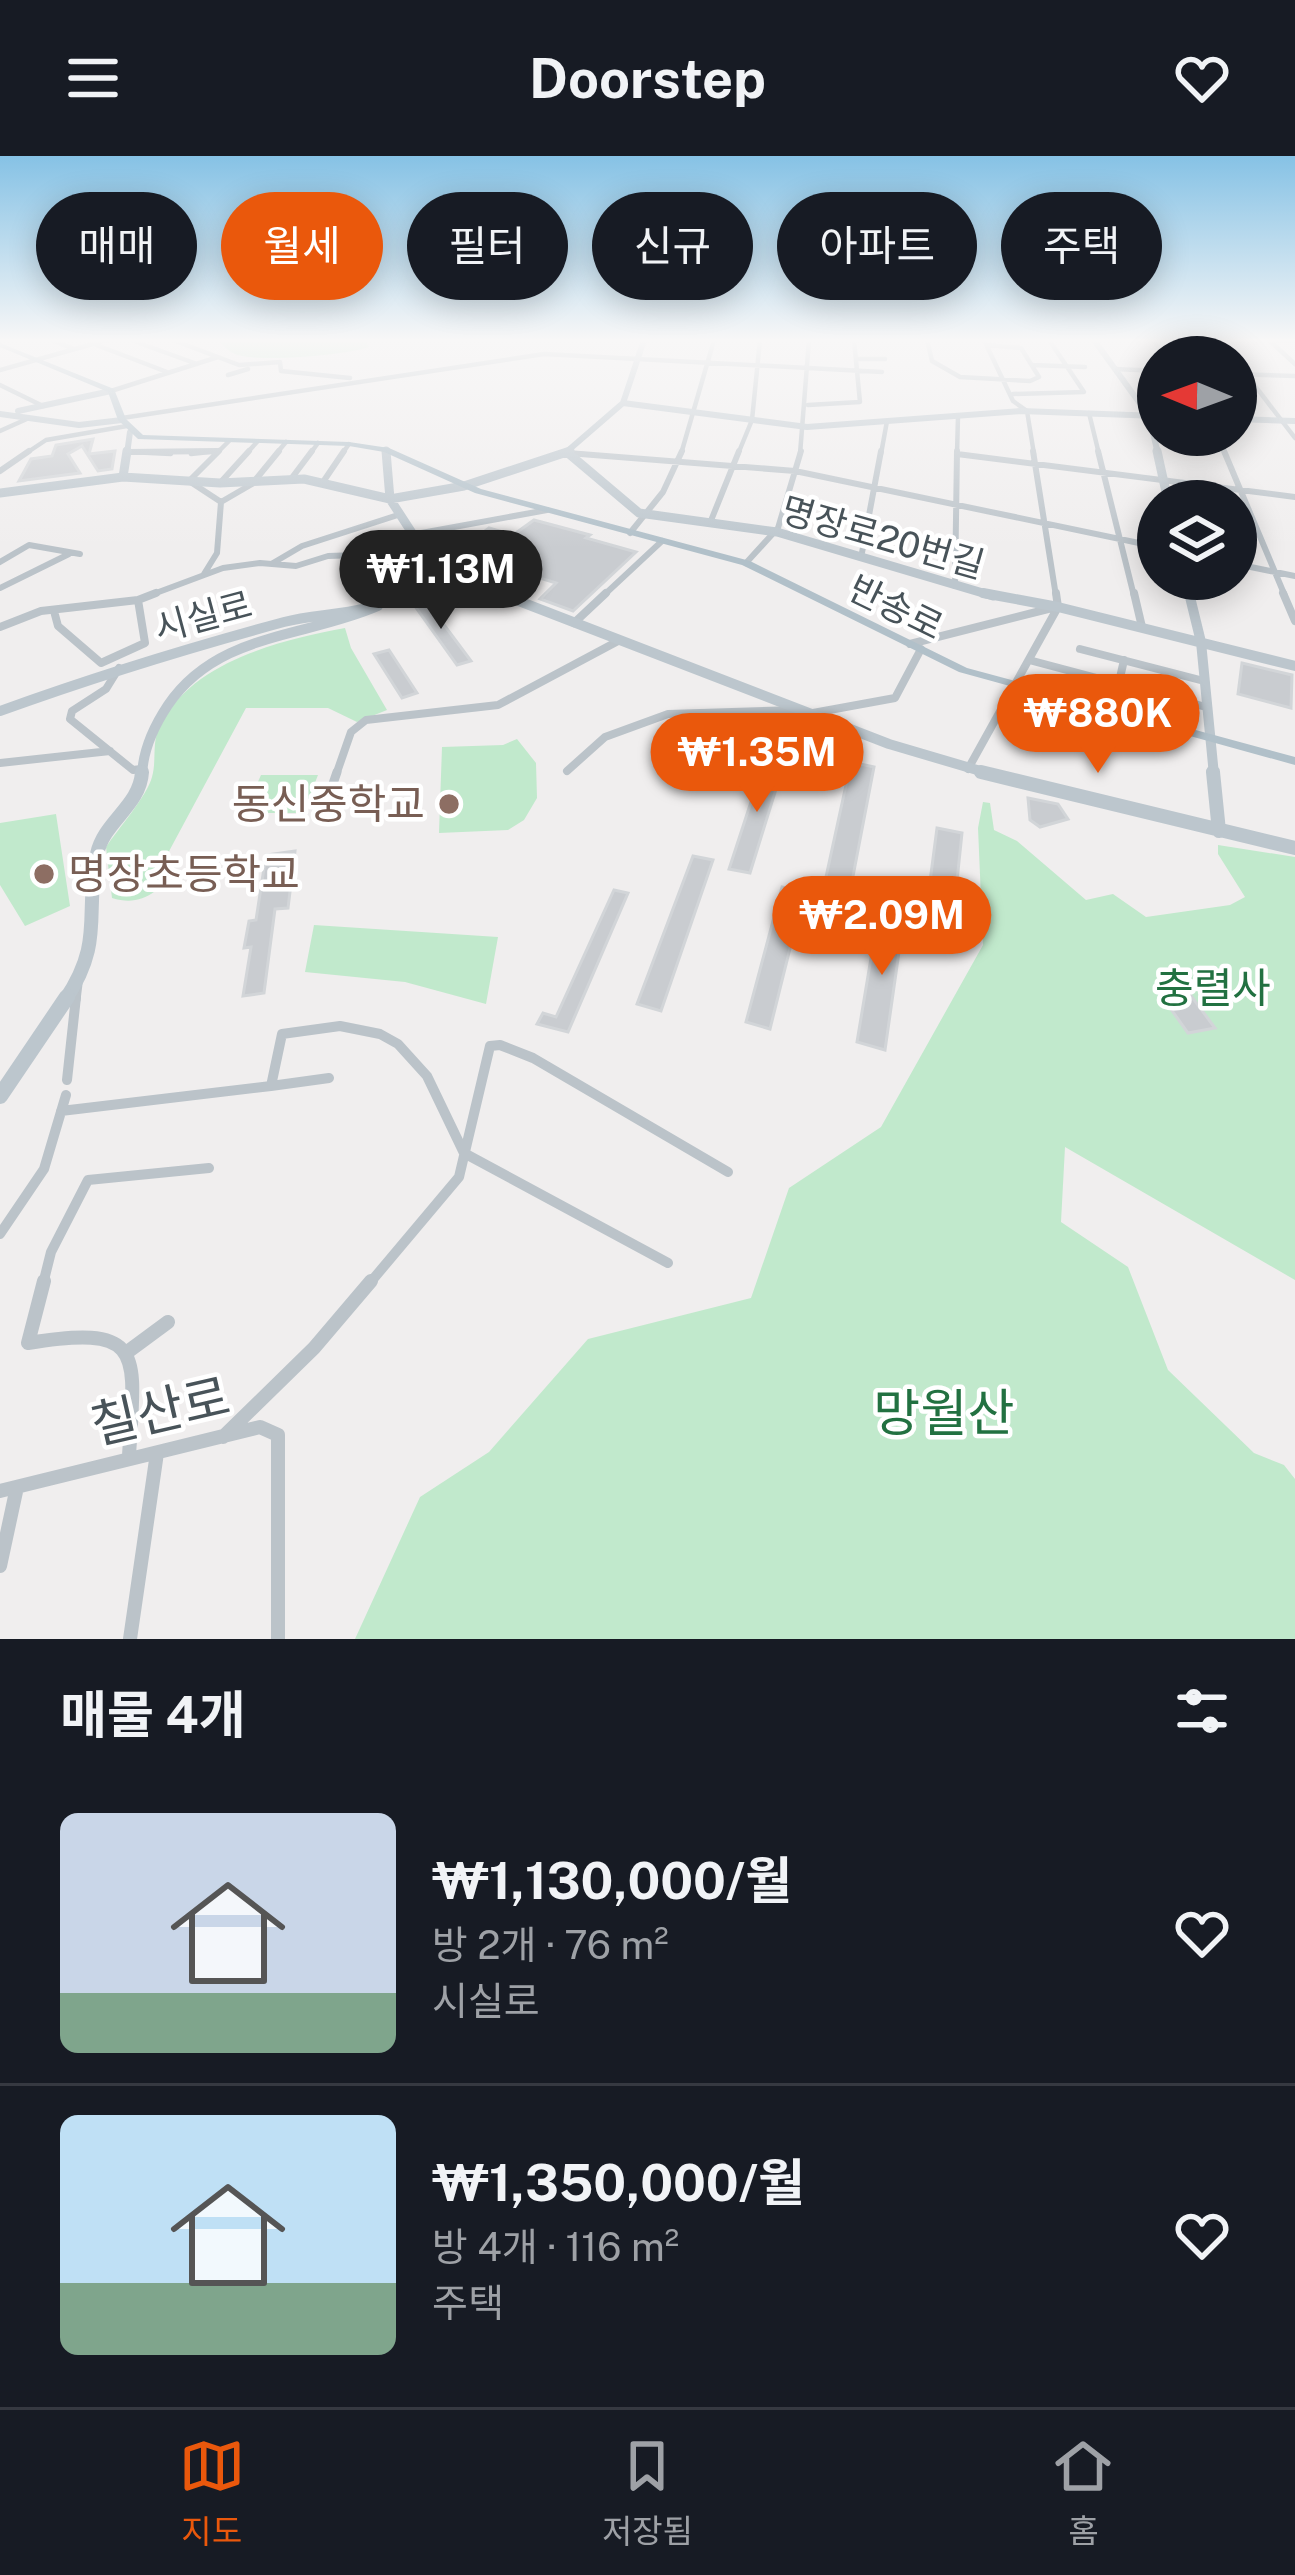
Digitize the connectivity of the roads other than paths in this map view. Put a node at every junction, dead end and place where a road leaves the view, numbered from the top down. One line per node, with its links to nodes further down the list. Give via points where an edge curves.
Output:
1 (119, 409): 22 (main road)
2 (206, 409): 22 (street)
3 (616, 409): 34 (main road)
4 (670, 409): 11 (main road)
5 (699, 409): 11 (street)
6 (753, 409): 17 (street)
7 (808, 409): 23 (street)
8 (1024, 409): 10 (street)
9 (1273, 409): 19 (street)
10 (1027, 411): 12 (main road); 15 (main road); 38 (street)
11 (698, 413): 17 (main road); 37 (street)
12 (1089, 413): 14 (main road); 42 (street)
13 (1, 414): 16 (main road)
14 (1137, 415)
15 (958, 416): 21 (main road); 35 (street)
16 (29, 418): 22 (main road); 24 (street)
17 (752, 420): 23 (main road); 39 (street)
18 (1257, 420): 19 (main road)
19 (1282, 421): 20 (main road); 25 (street)
20 (1295, 421)
21 (886, 422): 23 (main road); 51 (street)
22 (125, 424): 26 (main road, 반송로, via 154,440); 33 (main road); 40 (street, via 40,442)
23 (807, 427): 41 (street)
24 (2, 429)
25 (1295, 438)
26 (230, 441): 27 (main road, 반송로); 32 (street)
27 (257, 442): 28 (main road, 반송로); 49 (street)
28 (286, 442): 29 (main road, 반송로); 47 (street)
29 (317, 443): 30 (main road, 반송로); 44 (street)
30 (349, 444): 31 (main road, 반송로); 48 (street)
31 (386, 450): 50 (main road, 반송로); 55 (main road)
32 (220, 451): 33 (street); 46 (street)
33 (129, 452): 43 (main road)
34 (568, 453): 37 (street); 50 (main road); 60 (main road, 명장로20번길)
35 (957, 454): 38 (street); 57 (street)
36 (1159, 456): 45 (main road)
37 (675, 461): 39 (street); 60 (street)
38 (1035, 464): 42 (street); 62 (street)
39 (734, 466): 41 (street); 61 (street)
40 (0, 471)
41 (795, 471): 51 (street); 65 (street)
42 (1104, 472): 45 (street); 67 (street)
43 (123, 477): 46 (main road); 52 (main road)
44 (291, 479): 47 (main road); 48 (main road)
45 (1163, 480)
46 (189, 481): 49 (main road); 56 (street)
47 (254, 481): 49 (main road); 56 (street)
48 (322, 482): 55 (main road)
49 (220, 483)
50 (464, 486): 55 (main road); 58 (main road, 반송로)
51 (874, 487): 57 (street); 73 (street)
52 (2, 491)
53 (1257, 492): 54 (street)
54 (1295, 496)
55 (390, 499): 59 (main road)
56 (221, 502): 79 (street, via 217,553)
57 (956, 504): 62 (street); 81 (street)
58 (548, 510): 64 (main road, 반송로); 66 (street, 반송로)
59 (401, 514): 66 (main road); 74 (street)
60 (650, 514): 61 (main road, 명장로20번길); 64 (street)
61 (710, 523): 65 (main road, 명장로20번길)
62 (1044, 524): 67 (street); 86 (street)
63 (1257, 530): 78 (street)
64 (630, 532): 68 (main road, 반송로)
65 (777, 532): 73 (main road, 명장로20번길); 75 (street)
66 (416, 534): 74 (street, 반송로, via 358,555); 76 (main road)
67 (1120, 539): 69 (street); 91 (street)
68 (662, 541): 75 (main road, 반송로); 89 (street)
69 (1137, 543)
70 (69, 554): 71 (street); 72 (street, via 29,545); 82 (street)
71 (80, 554)
72 (0, 558)
73 (861, 558): 81 (main road, 명장로20번길)
74 (274, 563): 79 (street)
75 (746, 563): 94 (main road, 반송로)
76 (427, 566): 85 (main road); 89 (main road)
77 (1257, 568): 78 (street)
78 (1275, 572): 80 (street); 88 (street)
79 (204, 574): 83 (street)
80 (1295, 576)
81 (955, 586): 86 (main road, 명장로20번길)
82 (0, 588)
83 (138, 600): 87 (street); 87 (street, via 145,643 101,663 58,626)
84 (1191, 600): 93 (main road)
85 (378, 606): 99 (main road, 시실로, via 306,616); 111 (main road, via 222,657 154,719)
86 (1058, 607): 91 (main road, 명장로20번길); 94 (street); 96 (street)
87 (54, 611): 90 (street)
88 (1295, 621)
89 (574, 622): 92 (main road)
90 (0, 627)
91 (1142, 627): 93 (main road, 명장로20번길)
92 (620, 640): 105 (main road); 114 (street, via 498,705 366,720 351,732)
93 (1201, 642): 98 (main road, 명장로20번길); 100 (main road)
94 (915, 646): 102 (main road, 반송로); 105 (street, via 895,698)
95 (1080, 649): 97 (street)
96 (1029, 660): 101 (street); 102 (street)
97 (1124, 660): 100 (street); 101 (street)
98 (1295, 666)
99 (119, 668): 104 (main road, 시실로); 108 (street, via 70,719)
100 (1204, 681): 103 (main road)
101 (1119, 684): 103 (street); 106 (street)
102 (1015, 687): 106 (main road, 반송로); 112 (street)
103 (1206, 706): 107 (main road)
104 (0, 711)
105 (805, 712): 112 (main road); 113 (street, via 668,714 604,737)
106 (1112, 713): 107 (main road, 반송로)
107 (1208, 738): 109 (main road, 반송로); 115 (main road)
108 (110, 751): 110 (street); 111 (street)
109 (1295, 761)
110 (0, 763)
111 (141, 769): 117 (main road, via 141,789 97,854 94,930)
112 (968, 769): 115 (main road)
113 (567, 771)
114 (327, 801)
115 (1219, 831): 116 (main road)
116 (1295, 848)
117 (79, 979): 120 (main road); 121 (street)
118 (329, 1078): 119 (street)
119 (271, 1086): 121 (street); 122 (street, via 282,1034 338,1026 380,1034 417,1062 452,1114)
120 (0, 1096)
121 (61, 1111): 125 (street, via 44,1169)
122 (464, 1153): 124 (street, via 487,1050 500,1045); 126 (street); 129 (street, via 459,1177 431,1215)
123 (208, 1168): 128 (street, via 88,1180 51,1252 28,1343 106,1336)
124 (728, 1172)
125 (0, 1234)
126 (668, 1263)
127 (168, 1322): 128 (street)
128 (126, 1353): 131 (street, via 133,1381)
129 (223, 1437): 130 (street, 칠산로); 135 (street, 칠산로, via 260,1427 278,1435)
130 (157, 1453): 131 (street, 칠산로); 134 (street)
131 (129, 1456): 132 (street, 칠산로)
132 (8, 1489): 133 (street)
133 (0, 1566)
134 (130, 1639)
135 (278, 1639)

